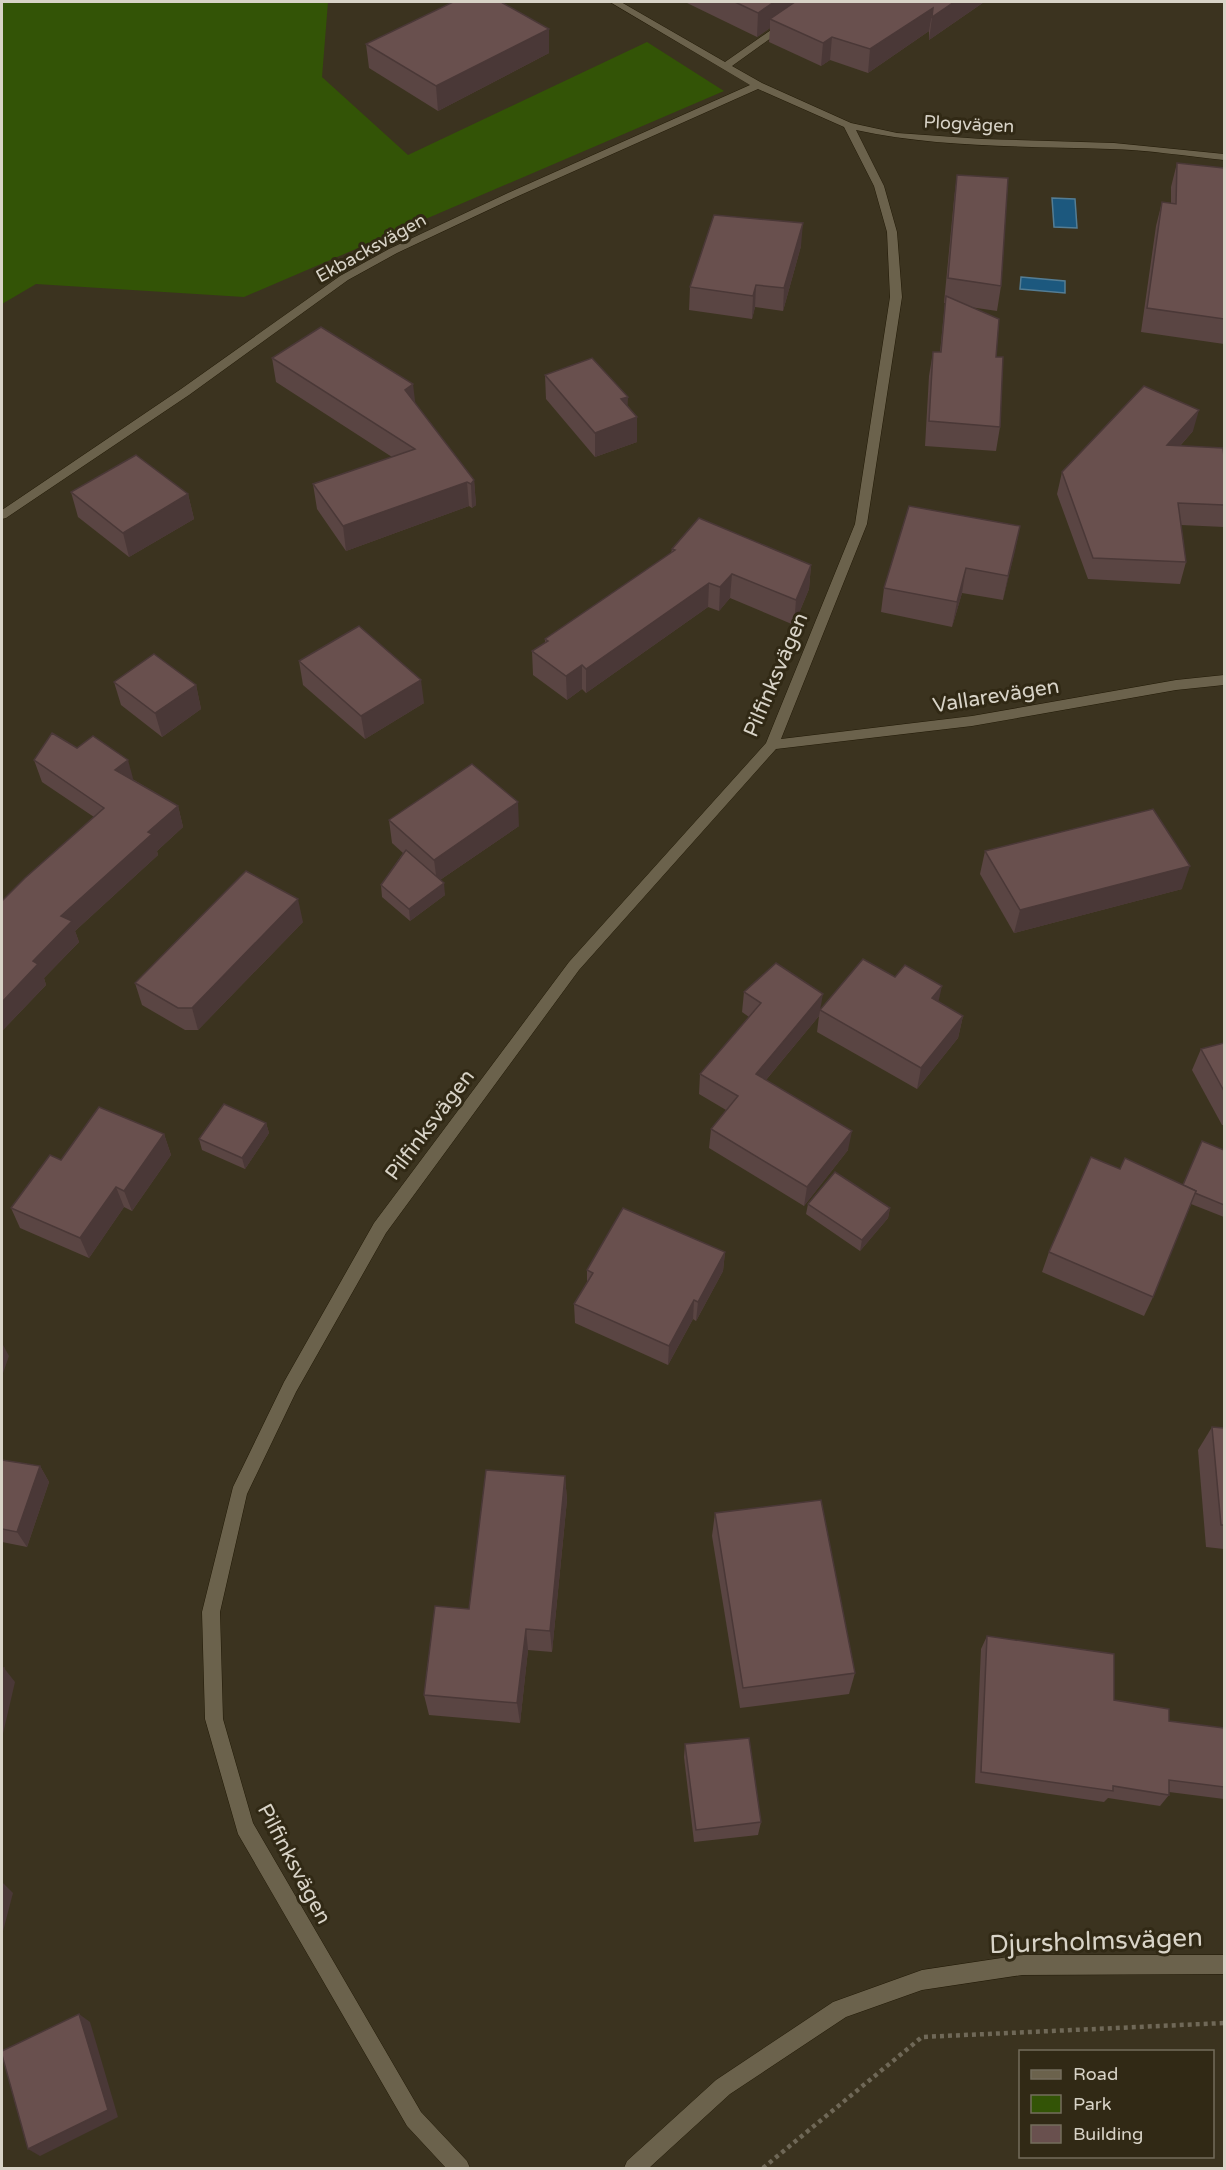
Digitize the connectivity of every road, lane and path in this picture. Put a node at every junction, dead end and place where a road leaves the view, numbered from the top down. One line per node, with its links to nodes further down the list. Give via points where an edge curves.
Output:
1 (615, 2): 3 (street, Plogvägen)
2 (817, 2): 3 (street)
3 (726, 66): 4 (street, Plogvägen)
4 (758, 85): 5 (street, Plogvägen); 7 (street, Ekbacksvägen, via 512,195 344,278 185,392)
5 (848, 125): 6 (street, Plogvägen, via 897,136 1114,146); 9 (street, Pilfinksvägen, via 879,186 892,232 896,297 861,524)
6 (1224, 157)
7 (2, 515)
8 (1224, 680): 9 (street, Vallarevägen, via 972,721)
9 (772, 745): 12 (street, Pilfinksvägen, via 574,966 380,1228 290,1387 239,1492 211,1612 214,1719 245,1827 414,2119)
10 (1224, 1965): 13 (street, Djursholmsvägen, via 1022,1965 922,1980 840,2009 723,2087)
11 (1224, 2023): 14 (path, via 922,2037)
12 (460, 2169)
13 (634, 2169)
14 (763, 2169)

